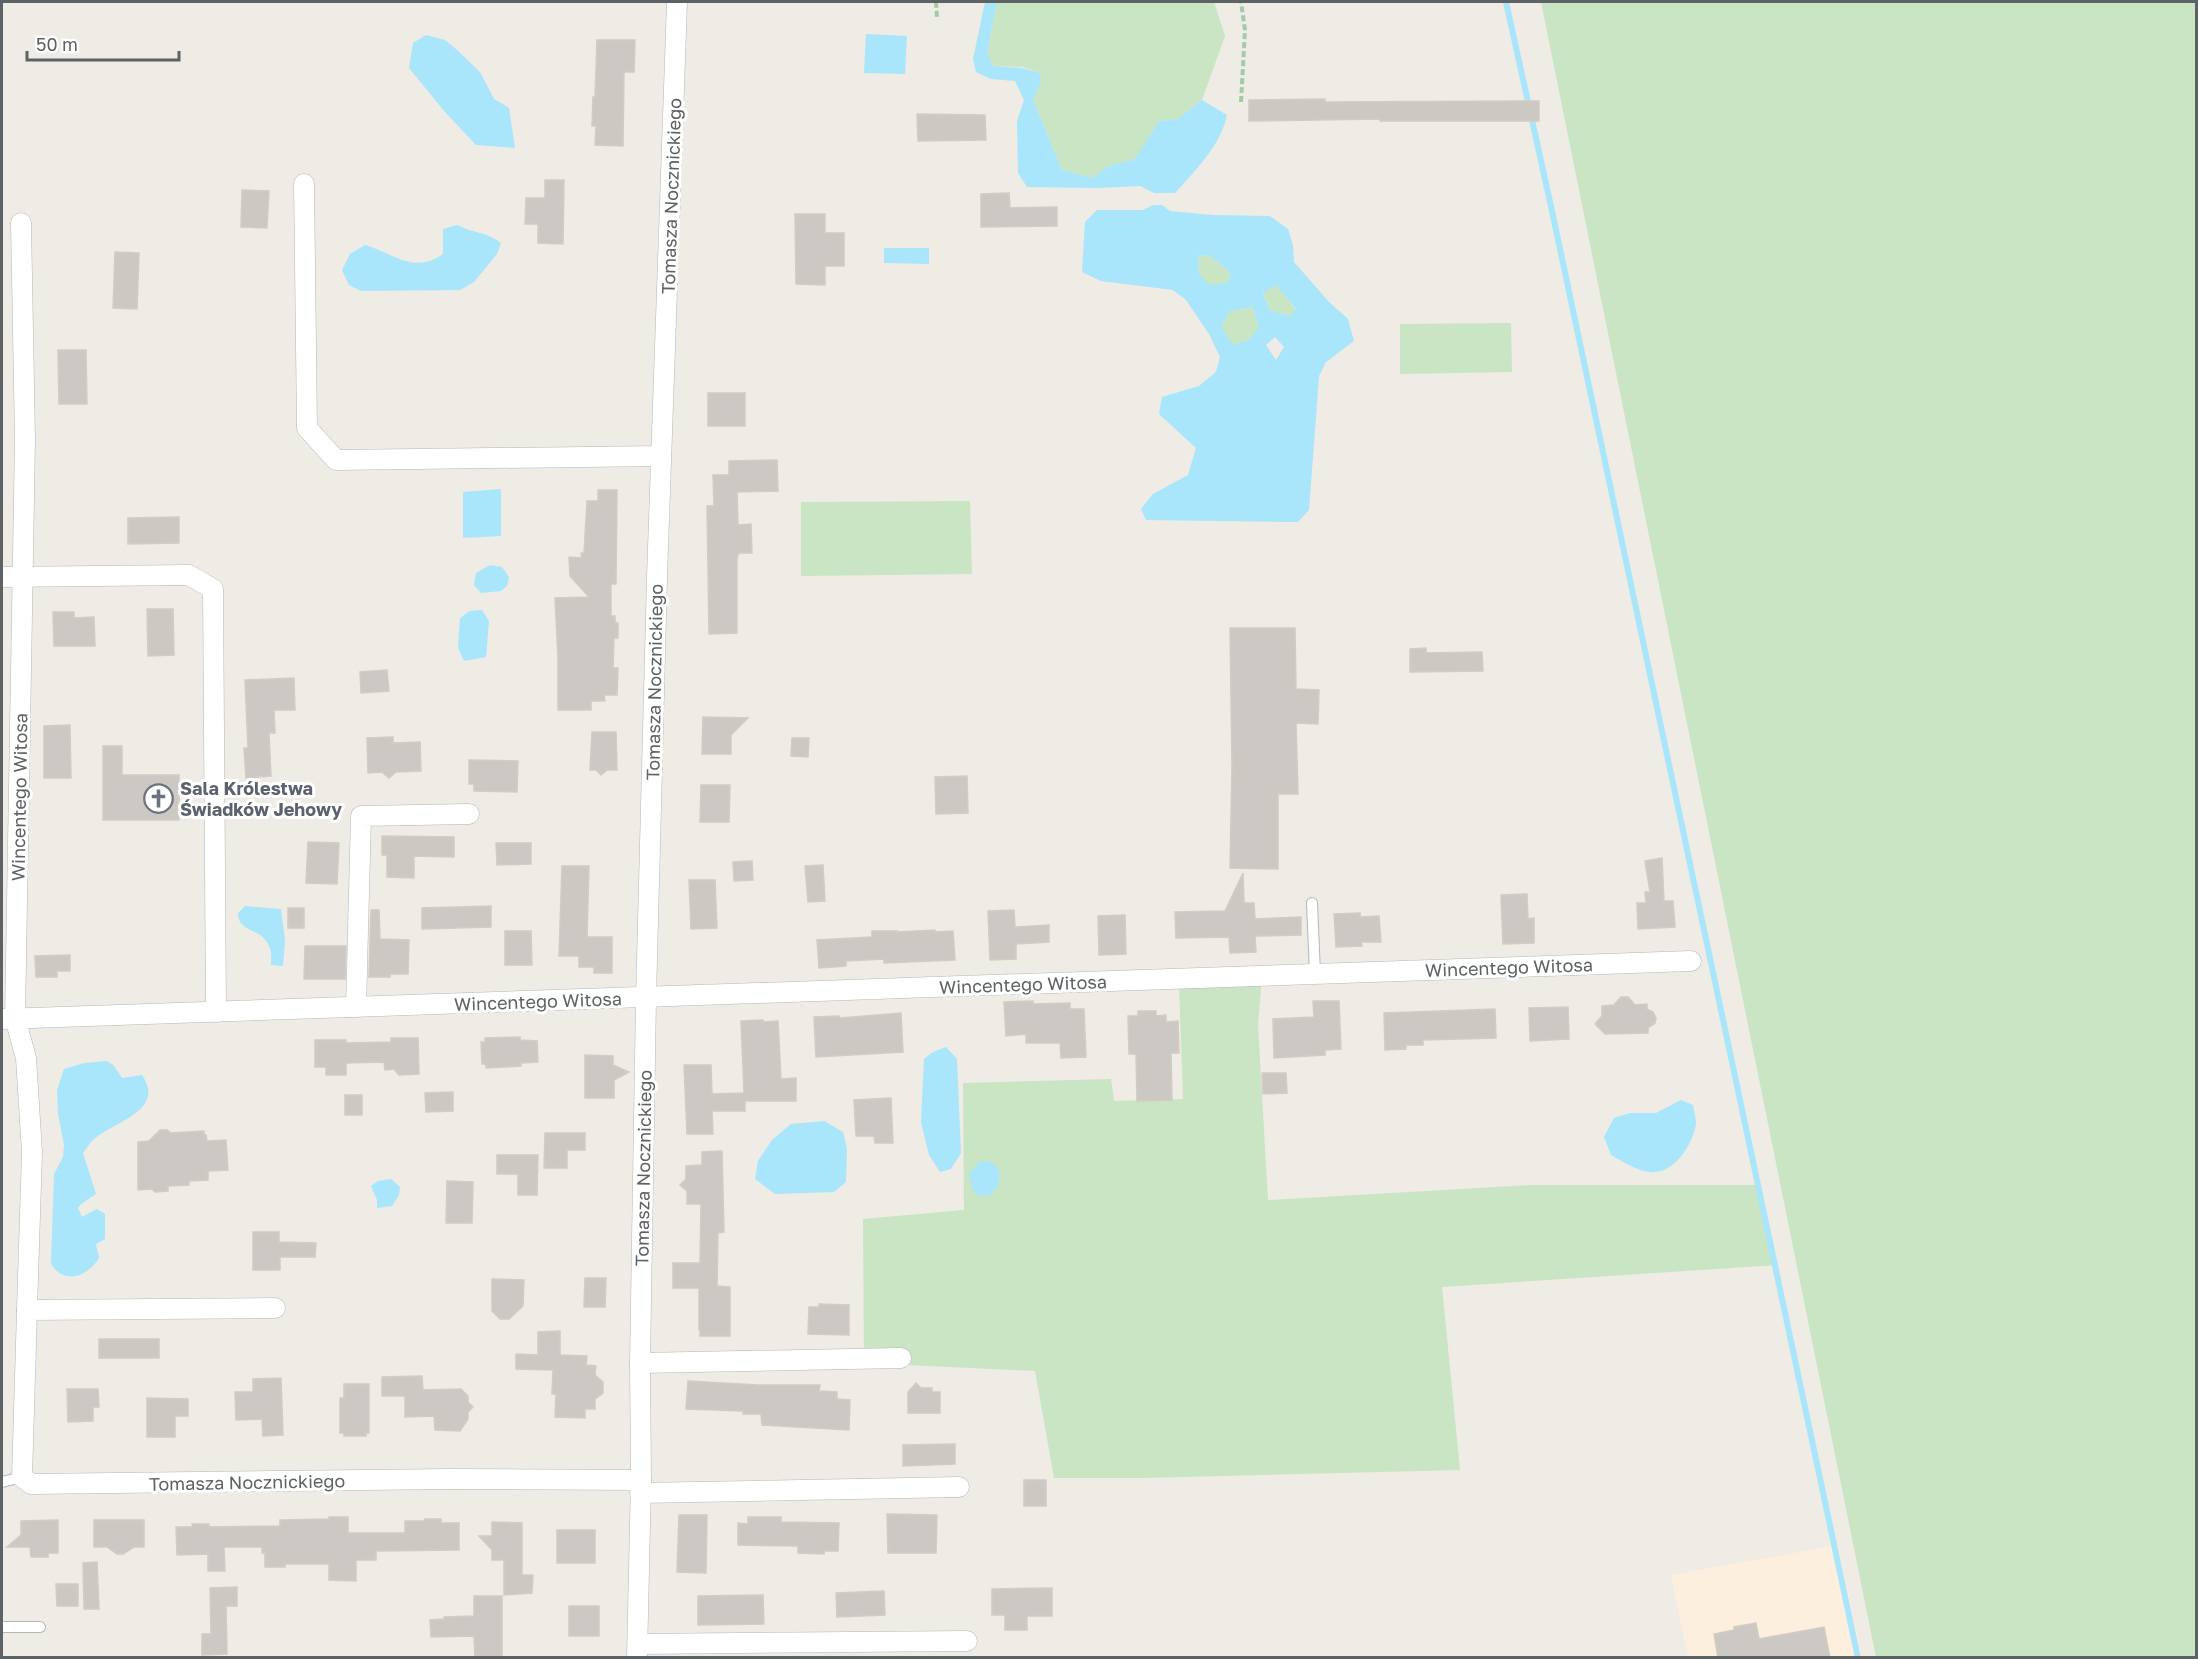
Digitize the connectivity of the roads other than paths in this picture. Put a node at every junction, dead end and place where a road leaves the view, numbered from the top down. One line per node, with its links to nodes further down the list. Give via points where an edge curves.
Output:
1 (677, 2): 4 (street, Tomasza Nocznickiego)
2 (304, 184): 4 (street, via 307,428 336,460)
3 (21, 223): 6 (street, Wincentego Witosa)
4 (661, 456): 11 (street, Tomasza Nocznickiego)
5 (2, 577): 6 (street)
6 (23, 577): 13 (street, via 189,576 213,589); 14 (street, Wincentego Witosa)
7 (469, 814): 12 (street, via 361,816)
8 (1312, 903): 10 (lane)
9 (1691, 961): 10 (street, Wincentego Witosa)
10 (1315, 974): 11 (street, Wincentego Witosa)
11 (646, 998): 12 (street, Wincentego Witosa); 18 (street, Tomasza Nocznickiego)
12 (356, 1008): 13 (street, Wincentego Witosa)
13 (216, 1012): 14 (street, Wincentego Witosa)
14 (8, 1018): 16 (street, via 26,1058 33,1152)
15 (275, 1308): 16 (street)
16 (27, 1310): 19 (street)
17 (901, 1358): 18 (street)
18 (639, 1363): 21 (street, Tomasza Nocznickiego)
19 (22, 1477): 20 (lane); 21 (street, Tomasza Nocznickiego, via 31,1484 449,1479)
20 (2, 1482)
21 (641, 1487): 22 (street, Tomasza Nocznickiego); 26 (street, Tomasza Nocznickiego)
22 (959, 1487)
23 (2, 1627): 24 (lane)
24 (40, 1627)
25 (966, 1641): 26 (street, Tomasza Nocznickiego)
26 (638, 1651)

